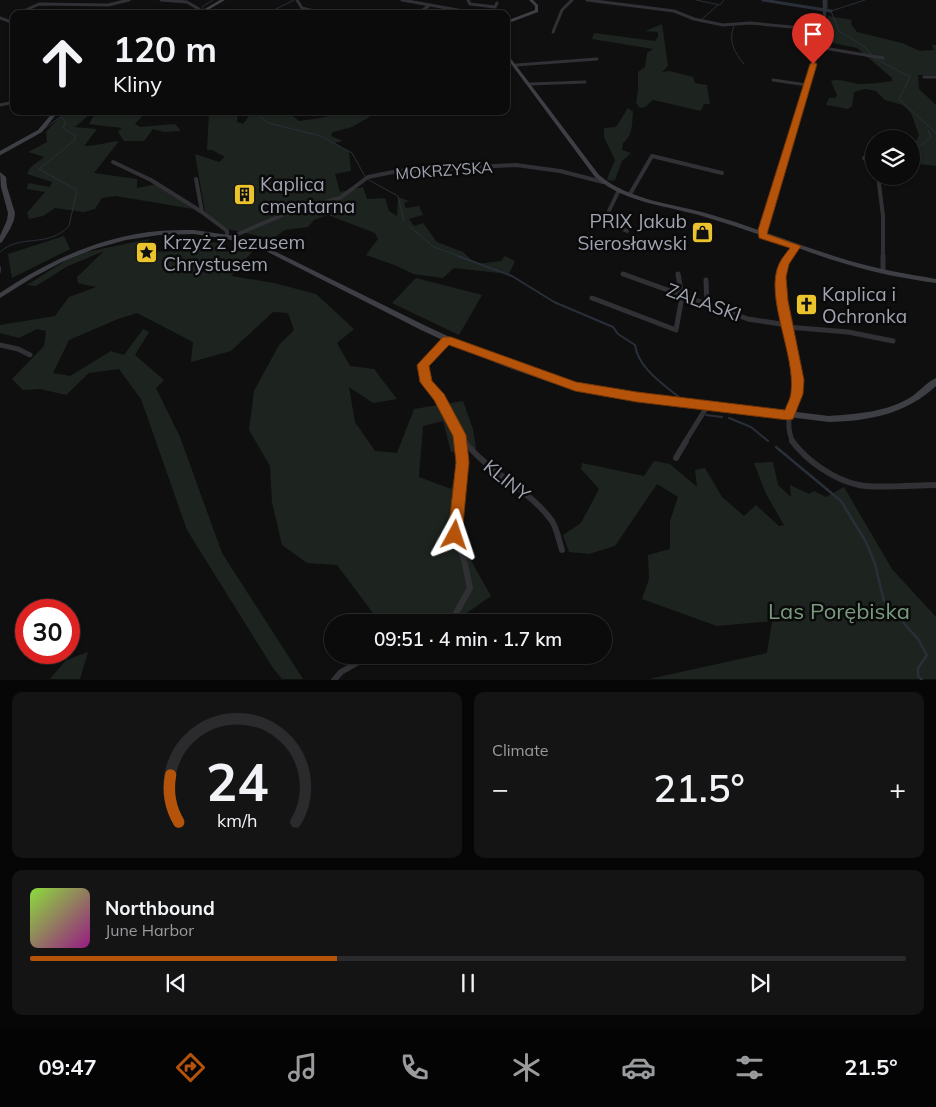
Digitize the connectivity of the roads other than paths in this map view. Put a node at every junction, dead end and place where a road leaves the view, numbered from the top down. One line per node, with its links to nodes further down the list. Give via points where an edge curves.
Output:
1 (129, 0): 13 (street, via 104,6 40,4)
2 (161, 0): 14 (street, via 187,2)
3 (223, 0): 15 (street)
4 (297, 0): 16 (street, via 302,8)
5 (402, 0): 12 (street)
6 (468, 0): 11 (street, via 470,4 495,6)
7 (531, 0): 21 (street, via 537,12)
8 (572, 0): 23 (street, via 564,6)
9 (587, 0): 22 (street, via 674,11 723,25 750,23)
10 (824, 0): 22 (street)
11 (497, 3)
12 (430, 5): 17 (street); 18 (street)
13 (26, 10)
14 (199, 10)
15 (205, 10)
16 (310, 10)
17 (423, 10)
18 (458, 10)
19 (8, 17): 20 (street)
20 (1, 19)
21 (510, 21)
22 (824, 30): 24 (street)
23 (553, 32)
24 (818, 46): 26 (street); 34 (street)
25 (510, 58): 28 (street)
26 (883, 58)
27 (597, 60): 28 (street)
28 (516, 66): 33 (street)
29 (924, 77): 30 (street)
30 (936, 77)
31 (773, 80): 34 (street)
32 (585, 82): 33 (street)
33 (530, 84): 41 (street)
34 (807, 85): 47 (street)
35 (53, 115): 36 (street, via 32,136)
36 (0, 154)
37 (113, 162): 45 (street, via 151,180)
38 (722, 173): 44 (street, via 652,156)
39 (0, 174): 49 (street, via 12,206 9,228)
40 (196, 178): 45 (street)
41 (603, 182): 43 (street); 48 (street, MOKRZYSKA, via 560,170 516,165 398,171 368,177 340,198)
42 (879, 185): 51 (street)
43 (619, 190): 44 (street); 46 (street, via 606,217)
44 (630, 194): 47 (street, via 704,214)
45 (202, 212): 48 (street)
46 (627, 231)
47 (762, 235): 50 (street)
48 (229, 236): 56 (street, via 181,231 115,240 60,259); 61 (street, via 276,254)
49 (0, 241)
50 (796, 246): 51 (street); 60 (street, via 781,270)
51 (884, 270): 55 (street)
52 (623, 274): 57 (street, ZALASKI, via 672,290)
53 (678, 274): 57 (street)
54 (706, 280): 59 (street)
55 (936, 281)
56 (0, 296)
57 (682, 297): 58 (street, via 676,330); 59 (street, ZALASKI)
58 (592, 298)
59 (707, 306): 60 (street, ZALASKI, via 748,319)
60 (787, 326): 62 (street, ZALASKI, via 848,332); 67 (street, via 798,380 797,394)
61 (447, 340): 66 (street, via 575,387); 68 (street, KLINY, via 423,365 426,382 439,397)
62 (893, 341)
63 (0, 345): 64 (street)
64 (30, 355)
65 (936, 381): 67 (street, via 905,406 873,415 829,419)
66 (708, 405): 67 (street); 69 (street)
67 (788, 416): 70 (street, via 789,434 798,449 834,476 859,485)
68 (459, 435): 71 (street, KLINY, via 474,454 553,522); 72 (street, via 462,462 455,535 470,588)
69 (676, 458)
70 (936, 485)
71 (562, 550)
72 (455, 614)
73 (355, 664): 74 (street)
74 (334, 680)

